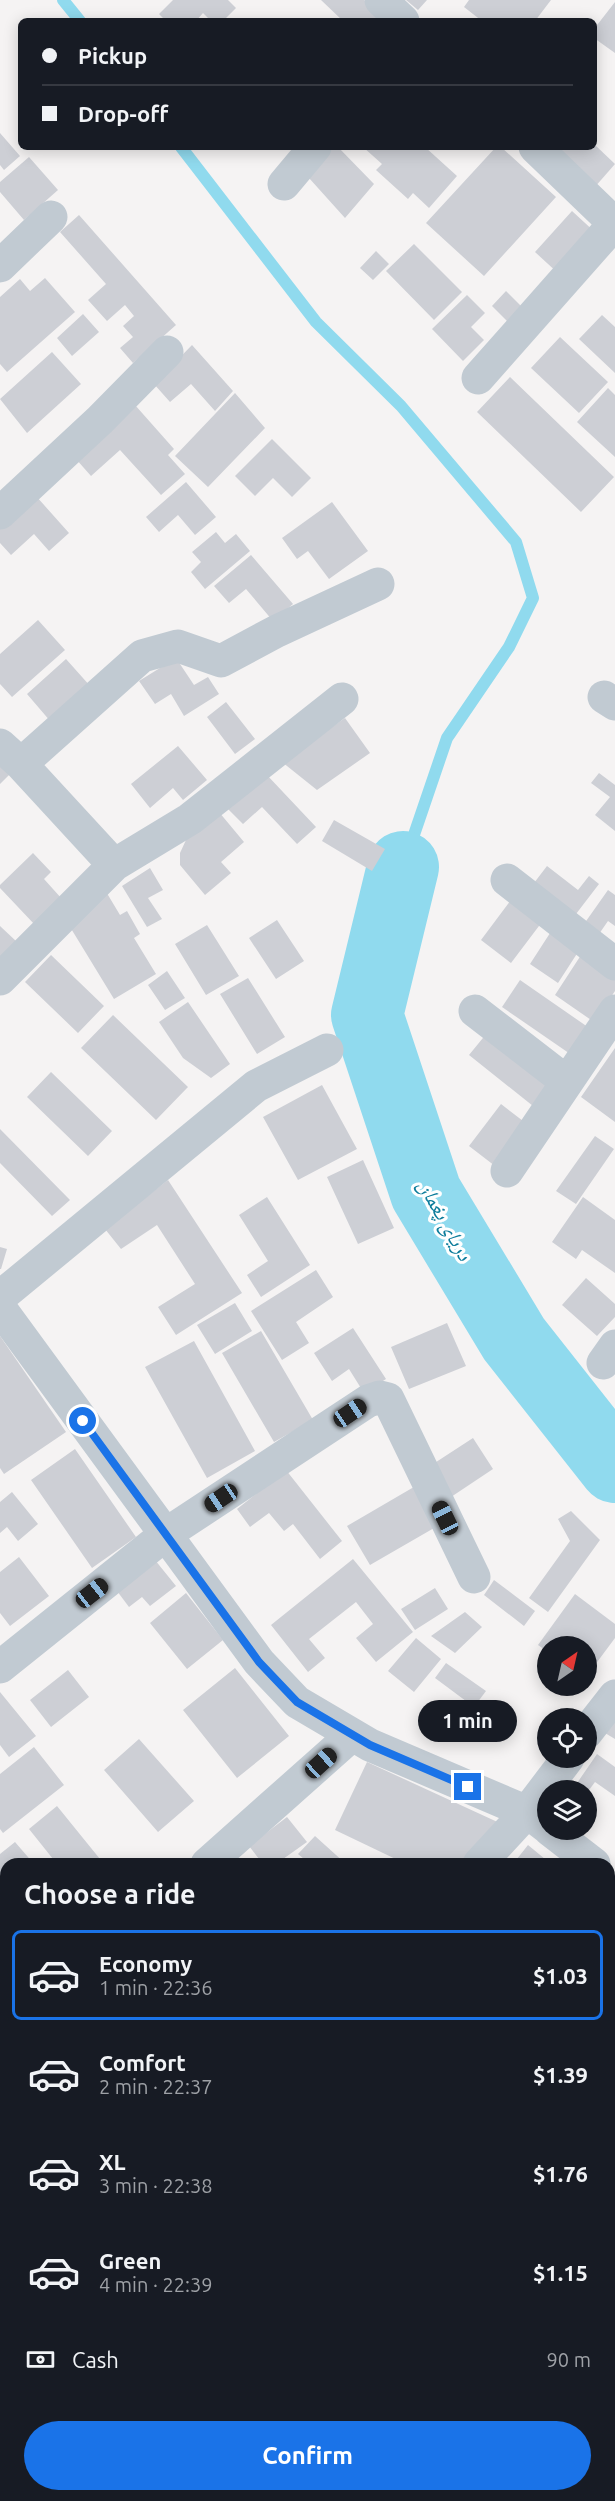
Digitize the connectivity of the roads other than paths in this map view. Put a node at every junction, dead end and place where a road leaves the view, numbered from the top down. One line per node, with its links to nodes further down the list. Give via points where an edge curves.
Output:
1 (381, 0): 2 (street)
2 (400, 18)
3 (312, 150): 5 (street)
4 (538, 150): 7 (street)
5 (284, 184)
6 (51, 217): 8 (street)
7 (615, 224): 10 (street)
8 (0, 266)
9 (167, 352): 11 (street)
10 (478, 378)
11 (0, 513)
12 (378, 584): 14 (street, via 221,661 178,646 142,656)
13 (342, 699): 15 (street, via 190,819)
14 (11, 754): 15 (street)
15 (114, 865): 18 (street)
16 (507, 880): 17 (street)
17 (615, 964)
18 (0, 979)
19 (475, 1011): 22 (street)
20 (615, 1011): 22 (street)
21 (327, 1050): 24 (street, via 256,1086)
22 (567, 1082): 23 (street)
23 (507, 1172)
24 (0, 1297)
25 (0, 1308): 26 (street)
26 (166, 1534): 27 (street, via 380,1396 388,1399); 28 (street); 31 (street, via 259,1662 297,1702)
27 (474, 1577)
28 (0, 1666)
29 (615, 1696): 30 (street)
30 (597, 1719)
31 (352, 1735): 32 (street); 35 (street)
32 (537, 1821)
33 (537, 1826): 36 (street)
34 (564, 1840): 37 (street)
35 (214, 1858)
36 (488, 1858)
37 (586, 1858)

